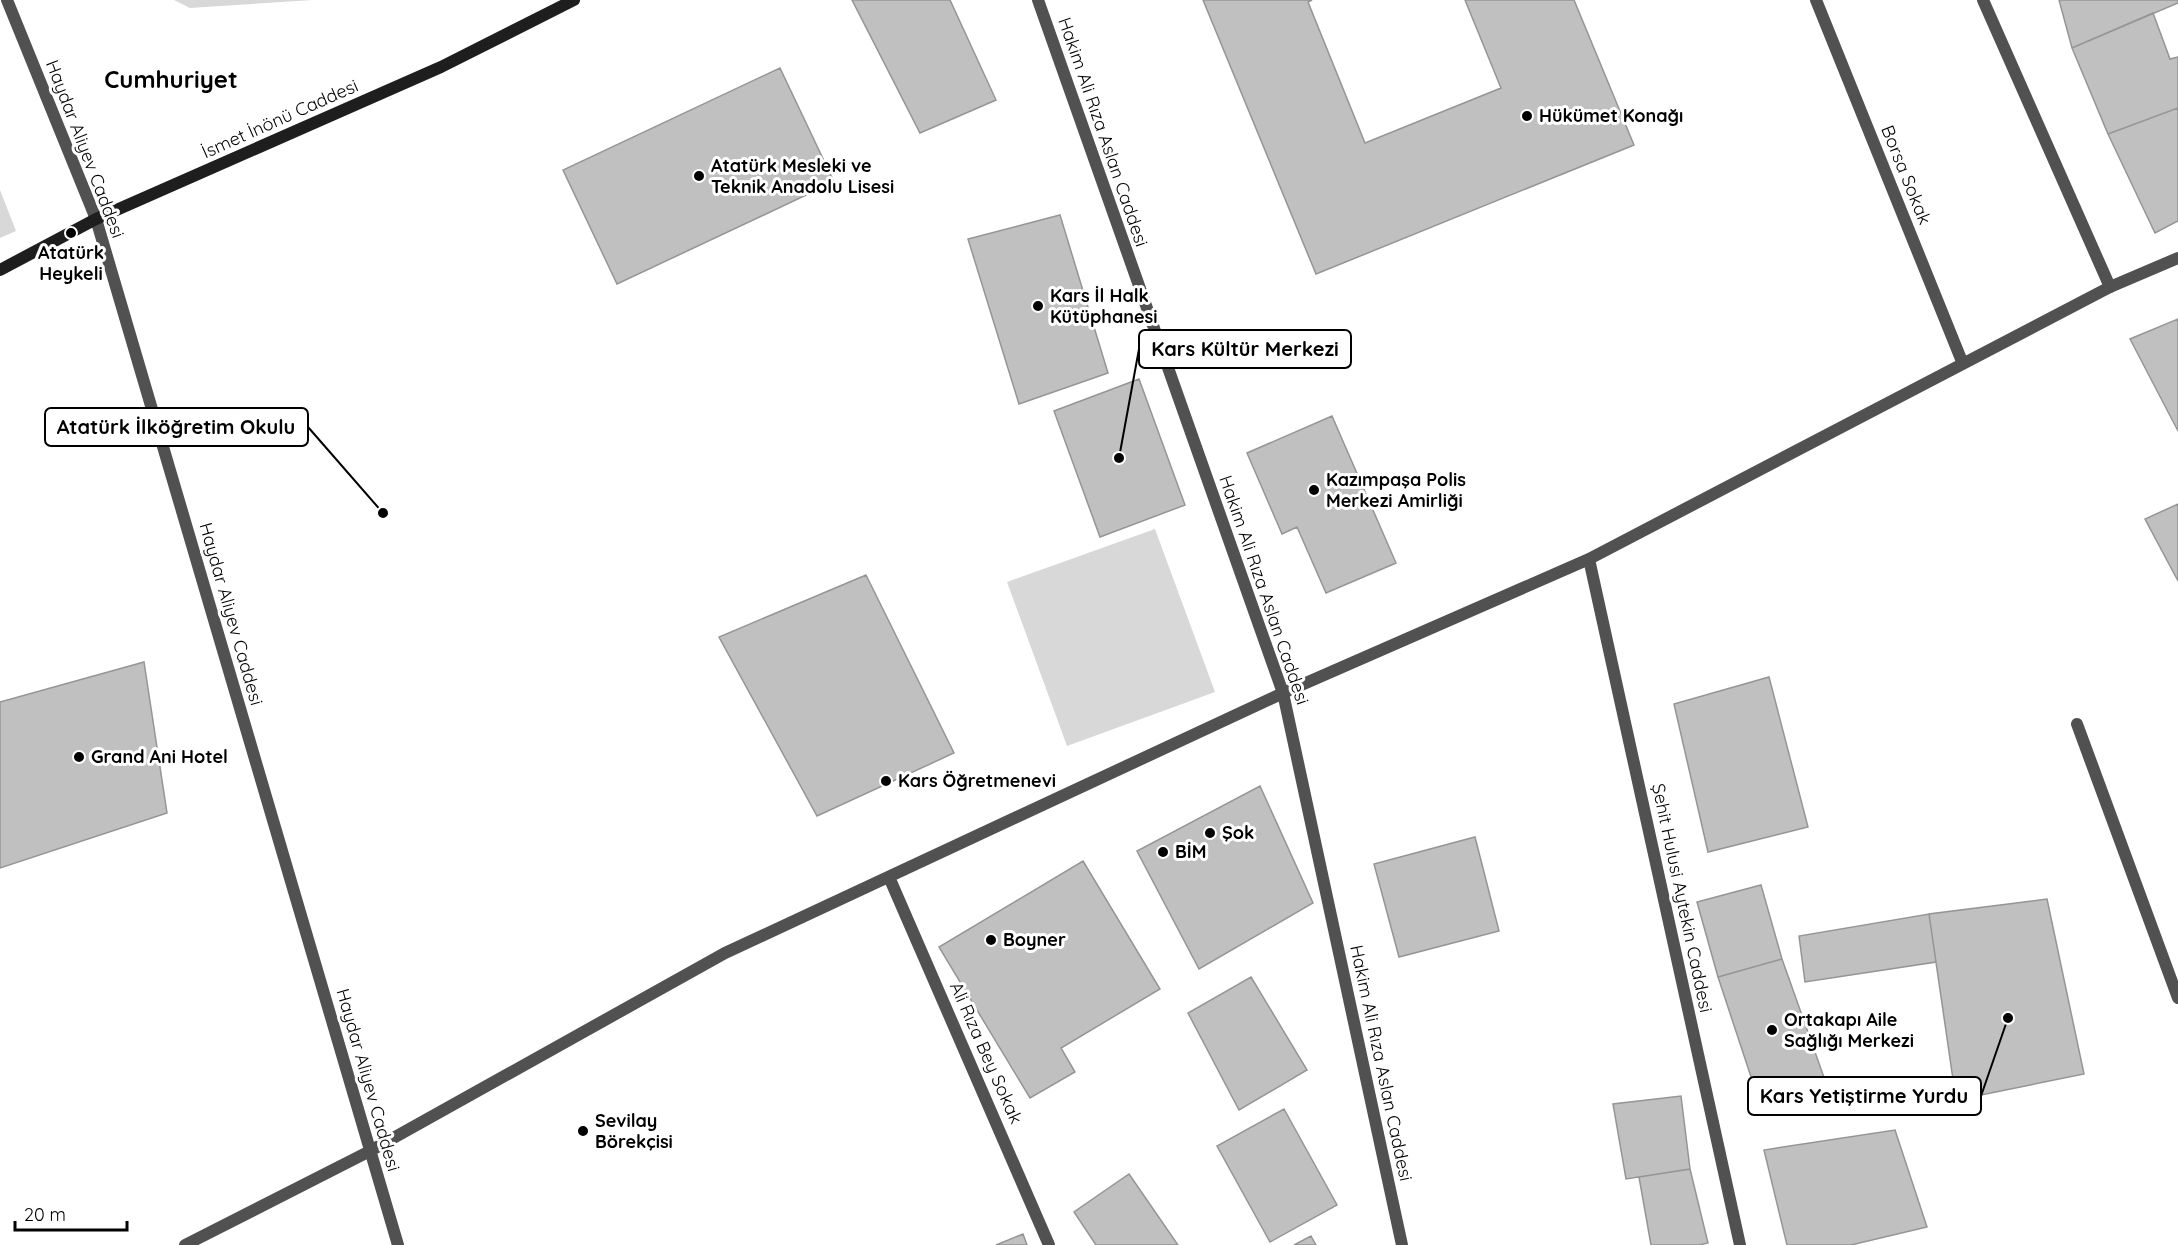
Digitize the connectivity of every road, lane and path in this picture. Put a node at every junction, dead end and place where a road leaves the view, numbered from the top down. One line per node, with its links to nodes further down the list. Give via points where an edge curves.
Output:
1 (8, 0): 6 (street, Haydar Aliyev Caddesi)
2 (574, 0): 6 (main road, İsmet İnönü Caddesi, via 441,67)
3 (1038, 0): 12 (street, Hakim Ali Rıza Aslan Caddesi)
4 (1816, 0): 10 (street, Borsa Sokak)
5 (1983, 0): 9 (street)
6 (96, 219): 8 (main road, İsmet İnönü Caddesi); 16 (street, Haydar Aliyev Caddesi)
7 (2178, 258): 9 (street)
8 (0, 270)
9 (2110, 287): 10 (street)
10 (1963, 364): 11 (street)
11 (1589, 559): 12 (street); 21 (street, Şehit Hulusi Aytekin Caddesi)
12 (1283, 693): 14 (street); 20 (street, Hakim Ali Rıza Aslan Caddesi)
13 (2077, 724): 15 (street)
14 (889, 877): 16 (street, via 725,953); 19 (street, Ali Rıza Bey Sokak)
15 (2178, 998)
16 (370, 1151): 17 (street); 18 (street, Haydar Aliyev Caddesi)
17 (185, 1245)
18 (398, 1245)
19 (1049, 1245)
20 (1402, 1245)
21 (1740, 1245)

